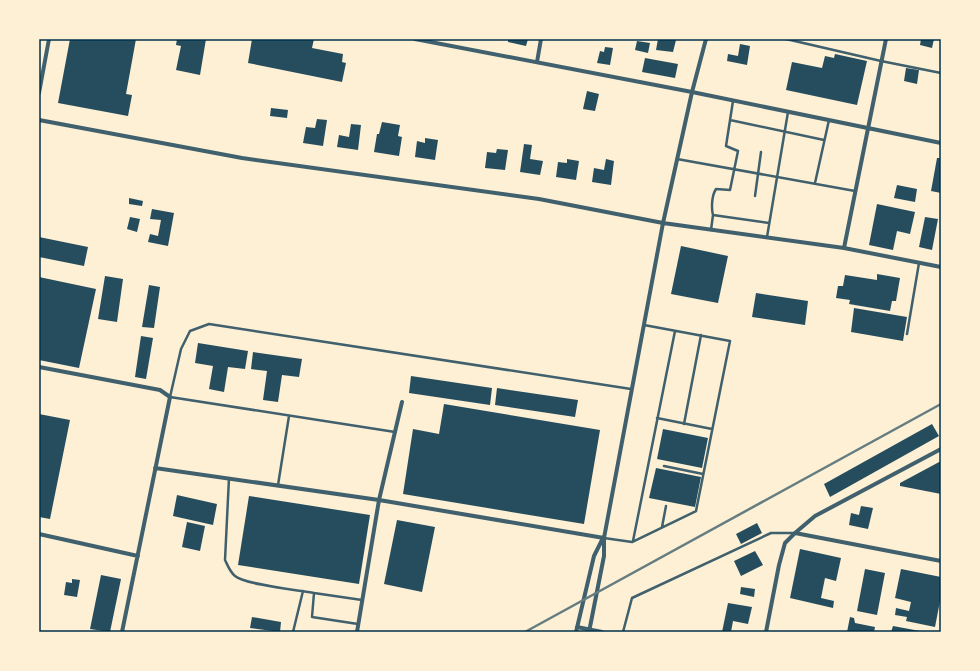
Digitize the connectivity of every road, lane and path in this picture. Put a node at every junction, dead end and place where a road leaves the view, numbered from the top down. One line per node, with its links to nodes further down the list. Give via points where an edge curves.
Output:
1 (49, 39): 11 (street)
2 (416, 39): 8 (street)
3 (542, 39): 8 (street)
4 (706, 39): 10 (street)
5 (786, 39): 7 (lane)
6 (886, 39): 7 (street)
7 (881, 61): 9 (lane); 17 (street)
8 (537, 62): 10 (street)
9 (941, 73)
10 (692, 92): 12 (street); 22 (street)
11 (39, 93)
12 (733, 101): 13 (street); 15 (lane)
13 (788, 112): 16 (street); 18 (lane)
14 (39, 120): 30 (street, via 242,158 539,200)
15 (730, 120): 18 (lane); 23 (lane, via 726,146 738,151)
16 (829, 120): 17 (street); 19 (lane)
17 (868, 128): 20 (street); 27 (street)
18 (785, 131): 19 (lane); 25 (lane)
19 (824, 140): 26 (lane)
20 (941, 143)
21 (761, 152): 24 (lane)
22 (677, 159): 23 (lane); 30 (street)
23 (734, 168): 24 (lane); 29 (lane, via 730,190 716,189 714,192)
24 (758, 173): 25 (lane); 28 (lane)
25 (777, 176): 26 (lane); 31 (lane)
26 (815, 184): 27 (lane)
27 (855, 191): 34 (street)
28 (755, 196)
29 (713, 215): 31 (lane); 32 (lane)
30 (664, 223): 32 (street); 37 (street)
31 (769, 223): 33 (lane)
32 (711, 230): 33 (street)
33 (766, 238): 34 (street)
34 (844, 248): 35 (street)
35 (919, 263): 36 (street); 39 (lane)
36 (941, 267)
37 (644, 325): 38 (lane); 42 (street)
38 (675, 330): 40 (lane); 46 (lane)
39 (907, 334)
40 (700, 335): 47 (lane); 48 (lane, via 730,341)
41 (39, 367): 43 (street, via 160,390)
42 (631, 389): 43 (lane, via 209,324 190,331 181,349); 61 (street)
43 (170, 397): 45 (lane); 52 (street)
44 (402, 402): 49 (street)
45 (289, 416): 49 (lane); 55 (lane)
46 (657, 418): 47 (lane); 62 (lane)
47 (684, 424): 48 (lane)
48 (712, 429): 53 (lane)
49 (395, 432): 56 (street)
50 (941, 449): 59 (street, via 815,516)
51 (664, 466): 53 (lane)
52 (155, 468): 54 (street); 63 (street)
53 (703, 474): 58 (lane, via 696,511)
54 (229, 478): 55 (street); 65 (lane, via 225,560 230,571 236,577 250,582)
55 (278, 486): 56 (street)
56 (379, 500): 61 (street); 67 (street)
57 (666, 506): 58 (lane)
58 (662, 528): 62 (lane)
59 (795, 533): 64 (street); 76 (lane, via 771,533 632,598); 77 (street, via 785,543)
60 (39, 534): 63 (street)
61 (604, 538): 62 (lane); 69 (street, via 594,556); 70 (street, via 604,556)
62 (632, 542)
63 (138, 556): 71 (street)
64 (941, 561)
65 (303, 591): 66 (lane); 72 (lane)
66 (314, 592): 67 (lane); 68 (lane, via 312,617)
67 (362, 600): 68 (street)
68 (358, 624): 73 (street)
69 (577, 627): 70 (street); 74 (street)
70 (590, 631): 75 (street)
71 (122, 632)
72 (293, 632)
73 (357, 632)
74 (576, 632)
75 (602, 632)
76 (623, 632)
77 (766, 632)

